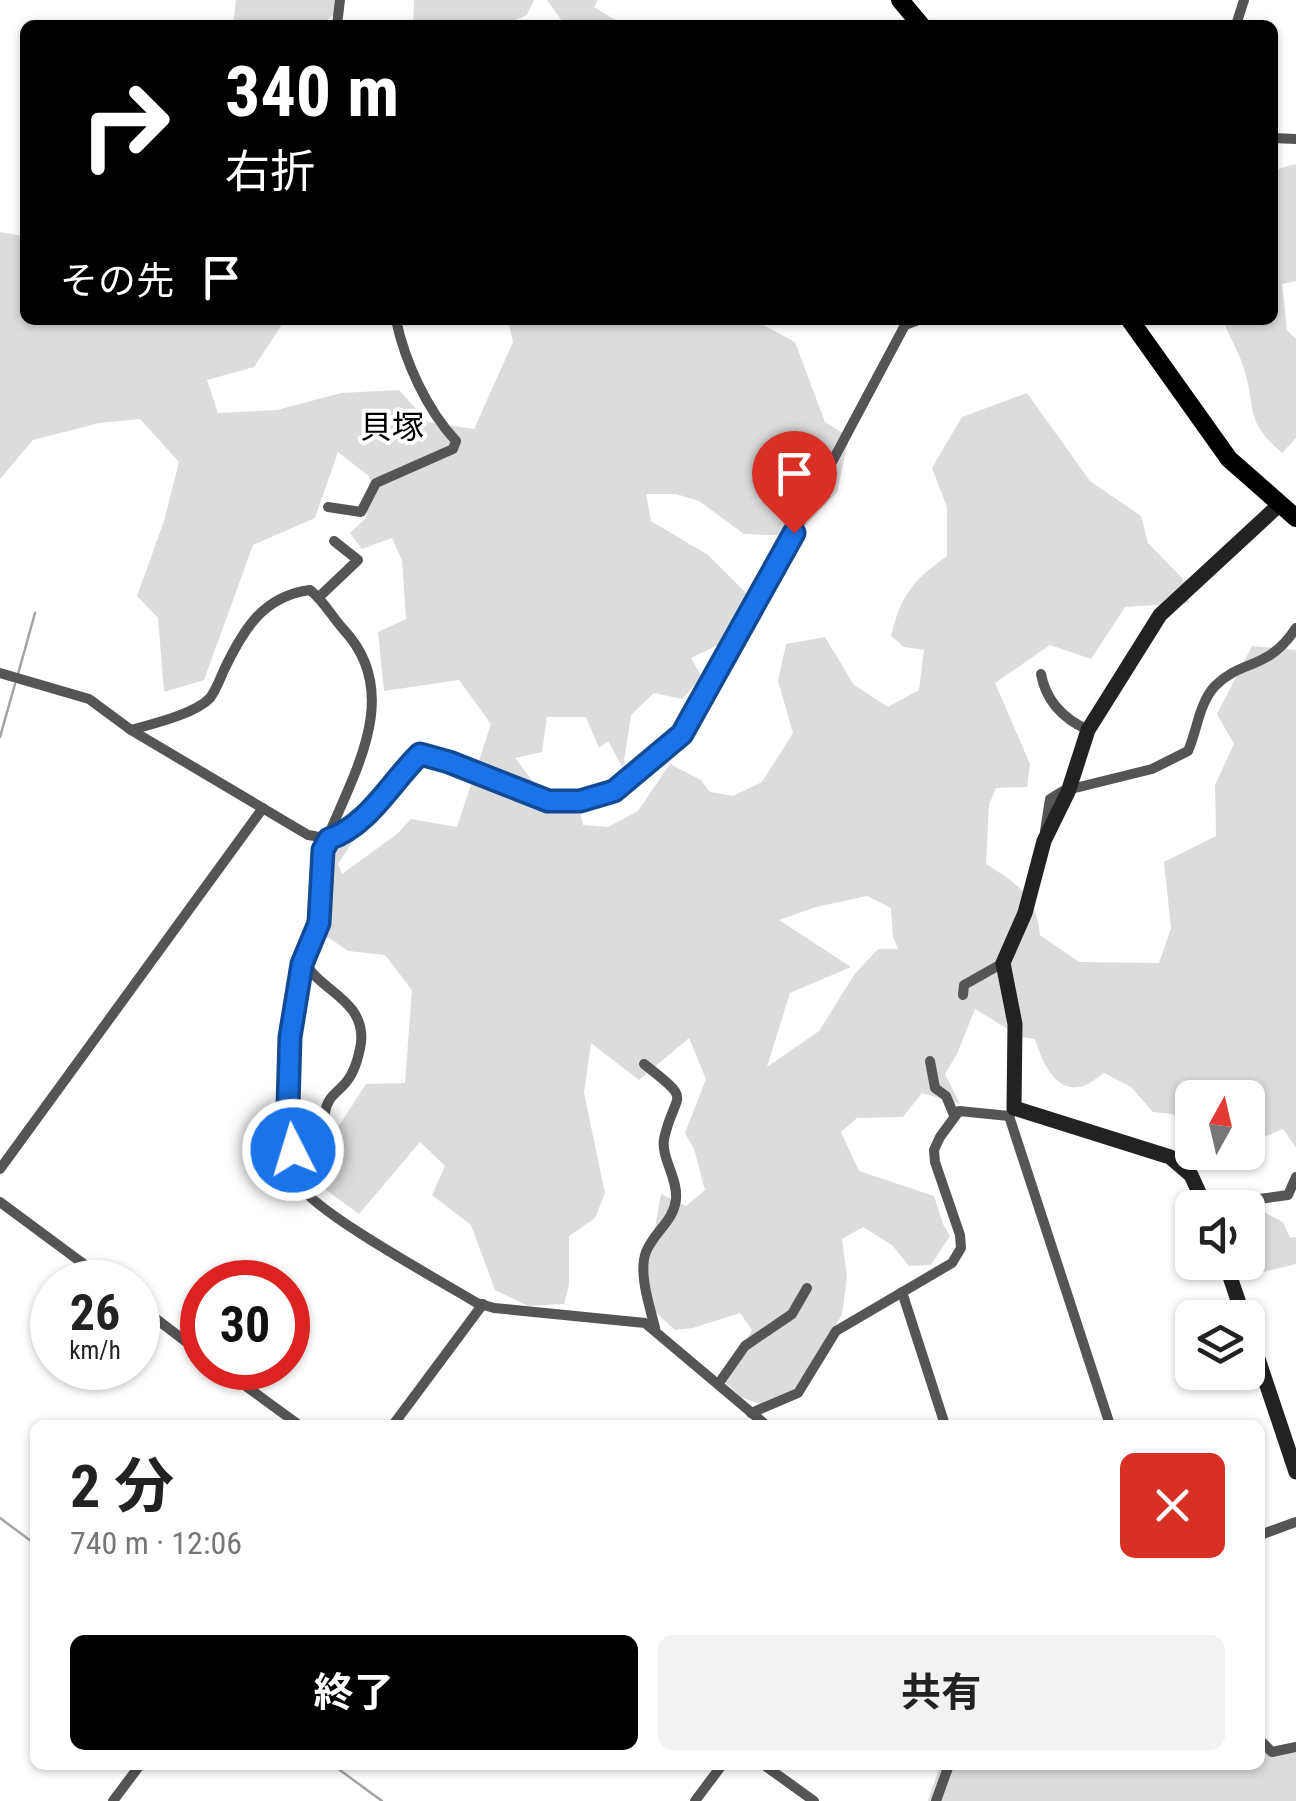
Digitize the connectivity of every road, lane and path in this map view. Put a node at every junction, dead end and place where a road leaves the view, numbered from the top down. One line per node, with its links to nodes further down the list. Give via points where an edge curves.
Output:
1 (900, 0): 2 (main road)
2 (917, 20)
3 (397, 325): 7 (street, via 402,348 456,442 376,483 361,512)
4 (904, 325): 18 (street, via 758,601 672,743 614,791 566,803 420,754 371,810)
5 (1134, 325): 6 (main road, via 1229,459)
6 (1279, 505): 8 (main road); 15 (street, via 1152,624)
7 (328, 507)
8 (1296, 518)
9 (334, 541): 10 (street, via 358,560)
10 (319, 597): 14 (street, via 310,590 276,598 242,631 212,696 188,712); 18 (street, via 360,649 374,699 360,766)
11 (1296, 628): 16 (street, via 1269,658 1214,687 1188,751 1152,769)
12 (0, 674): 14 (street, via 89,699)
13 (1041, 674): 15 (street, via 1044,690 1066,720)
14 (130, 730): 17 (street)
15 (1088, 730): 16 (street)
16 (1068, 792): 20 (street, via 1044,841)
17 (262, 808): 18 (street, via 308,835); 27 (street)
18 (329, 839): 19 (street, via 319,923)
19 (305, 958): 24 (street, via 360,1029 350,1078 330,1096); 35 (street, via 288,1058 300,1185 348,1225)
20 (1003, 963): 21 (street, via 964,984); 25 (street, via 1016,1024)
21 (963, 995)
22 (930, 1061): 26 (street, via 935,1088)
23 (644, 1064): 37 (street, via 673,1087 678,1104 664,1141 676,1198 646,1252)
24 (325, 1112)
25 (1012, 1112): 26 (street); 29 (street, via 1170,1156); 47 (street)
26 (954, 1115): 34 (street, via 934,1150 961,1248 952,1263)
27 (0, 1169)
28 (1296, 1177): 30 (street, via 1288,1195)
29 (1198, 1190)
30 (1265, 1198)
31 (0, 1202): 32 (street)
32 (78, 1260)
33 (808, 1288): 40 (street, via 792,1314 745,1346)
34 (902, 1292): 42 (street, via 836,1330 798,1394); 46 (street)
35 (483, 1304): 37 (street); 44 (street)
36 (160, 1322): 38 (street)
37 (655, 1329): 40 (street)
38 (180, 1337)
39 (1265, 1380): 48 (street)
40 (719, 1382): 42 (street)
41 (251, 1390): 43 (street)
42 (752, 1412): 45 (street)
43 (292, 1420)
44 (397, 1420)
45 (761, 1420)
46 (943, 1420)
47 (1108, 1420)
48 (1296, 1472)
49 (1296, 1522): 50 (street)
50 (1265, 1533)
51 (1265, 1745): 52 (street, via 1272,1752)
52 (1296, 1747)
53 (136, 1770): 57 (street)
54 (718, 1770): 58 (street)
55 (771, 1770): 59 (street)
56 (947, 1770): 60 (street)
57 (113, 1801)
58 (695, 1801)
59 (814, 1801)
60 (936, 1801)

